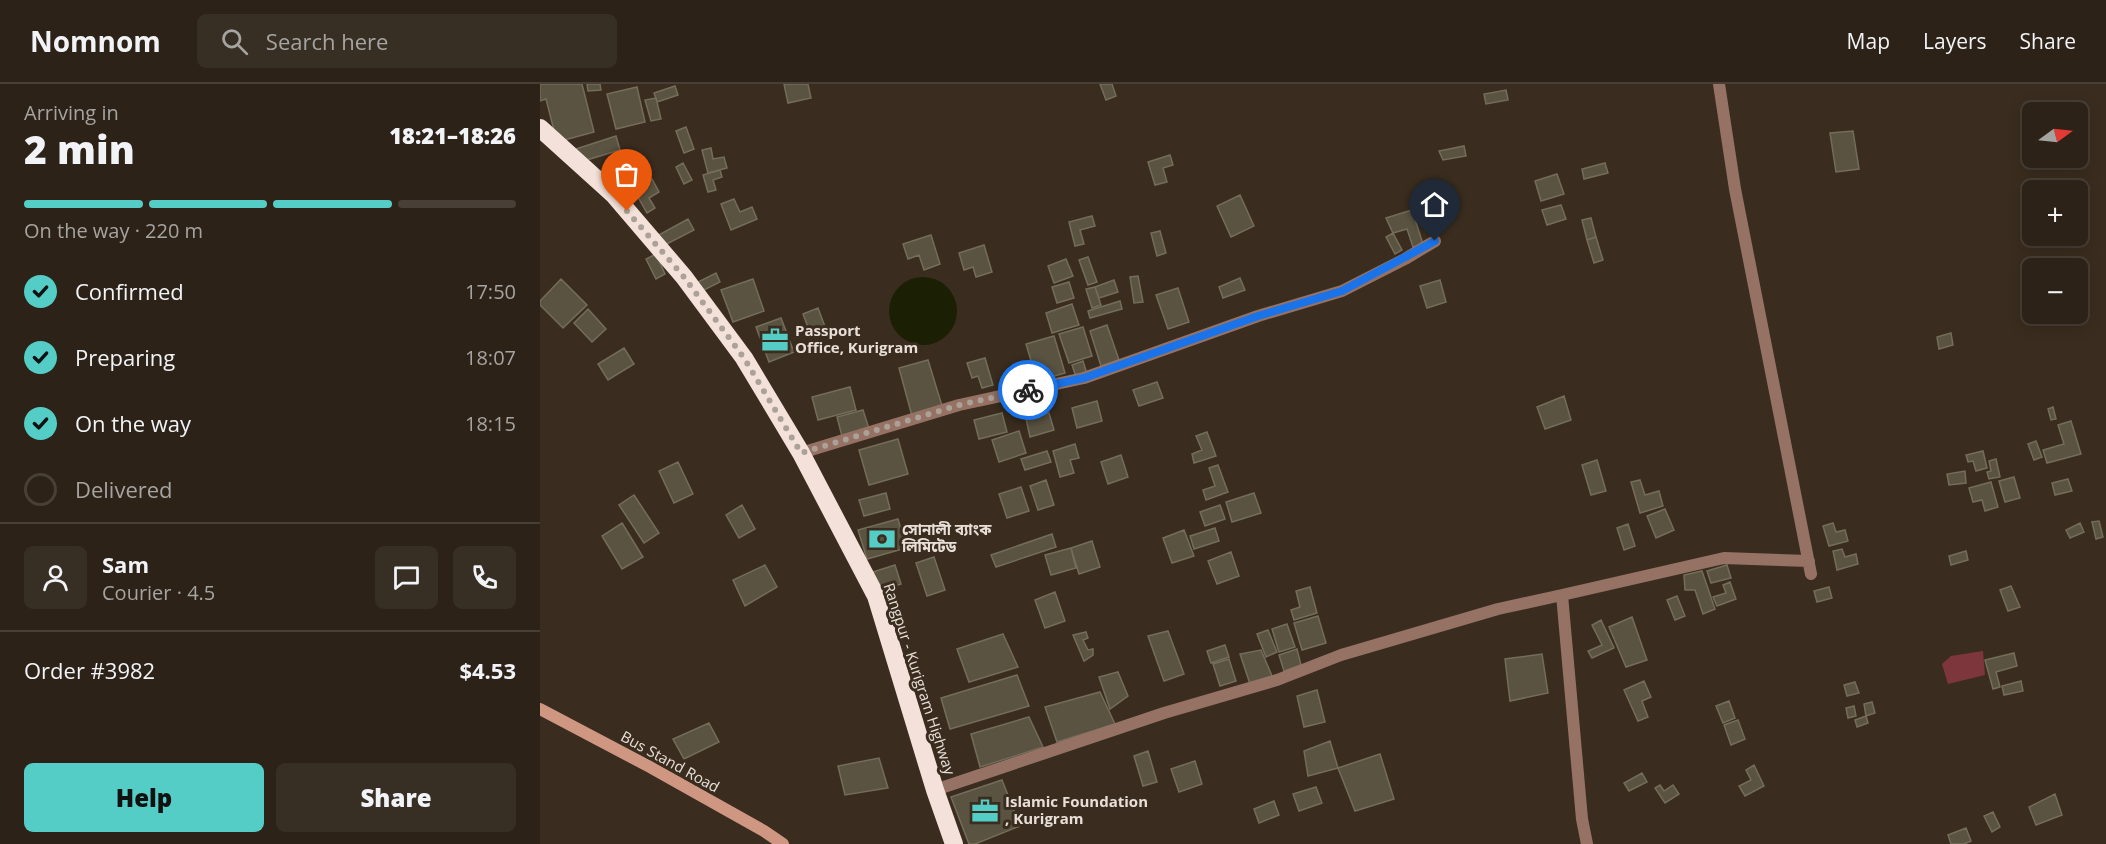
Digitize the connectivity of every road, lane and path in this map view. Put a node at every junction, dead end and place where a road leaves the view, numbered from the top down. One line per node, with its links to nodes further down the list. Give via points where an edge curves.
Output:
1 (1719, 84): 5 (street)
2 (540, 128): 4 (highway, Rangpur - Kurigram Highway, via 613,194 684,277 744,358)
3 (1435, 241): 4 (street, via 1342,291 1258,316 1084,378 959,405)
4 (801, 453): 9 (highway, Rangpur - Kurigram Highway, via 876,596)
5 (1809, 561): 6 (street); 7 (street, via 1724,558)
6 (1811, 574)
7 (1562, 595): 9 (street, via 1498,609 1341,655 1277,680 1164,713); 12 (street)
8 (540, 709): 10 (street, Bus Stand Road)
9 (935, 790): 11 (highway, Rangpur - Kurigram Highway)
10 (783, 844)
11 (954, 844)
12 (1587, 844)

